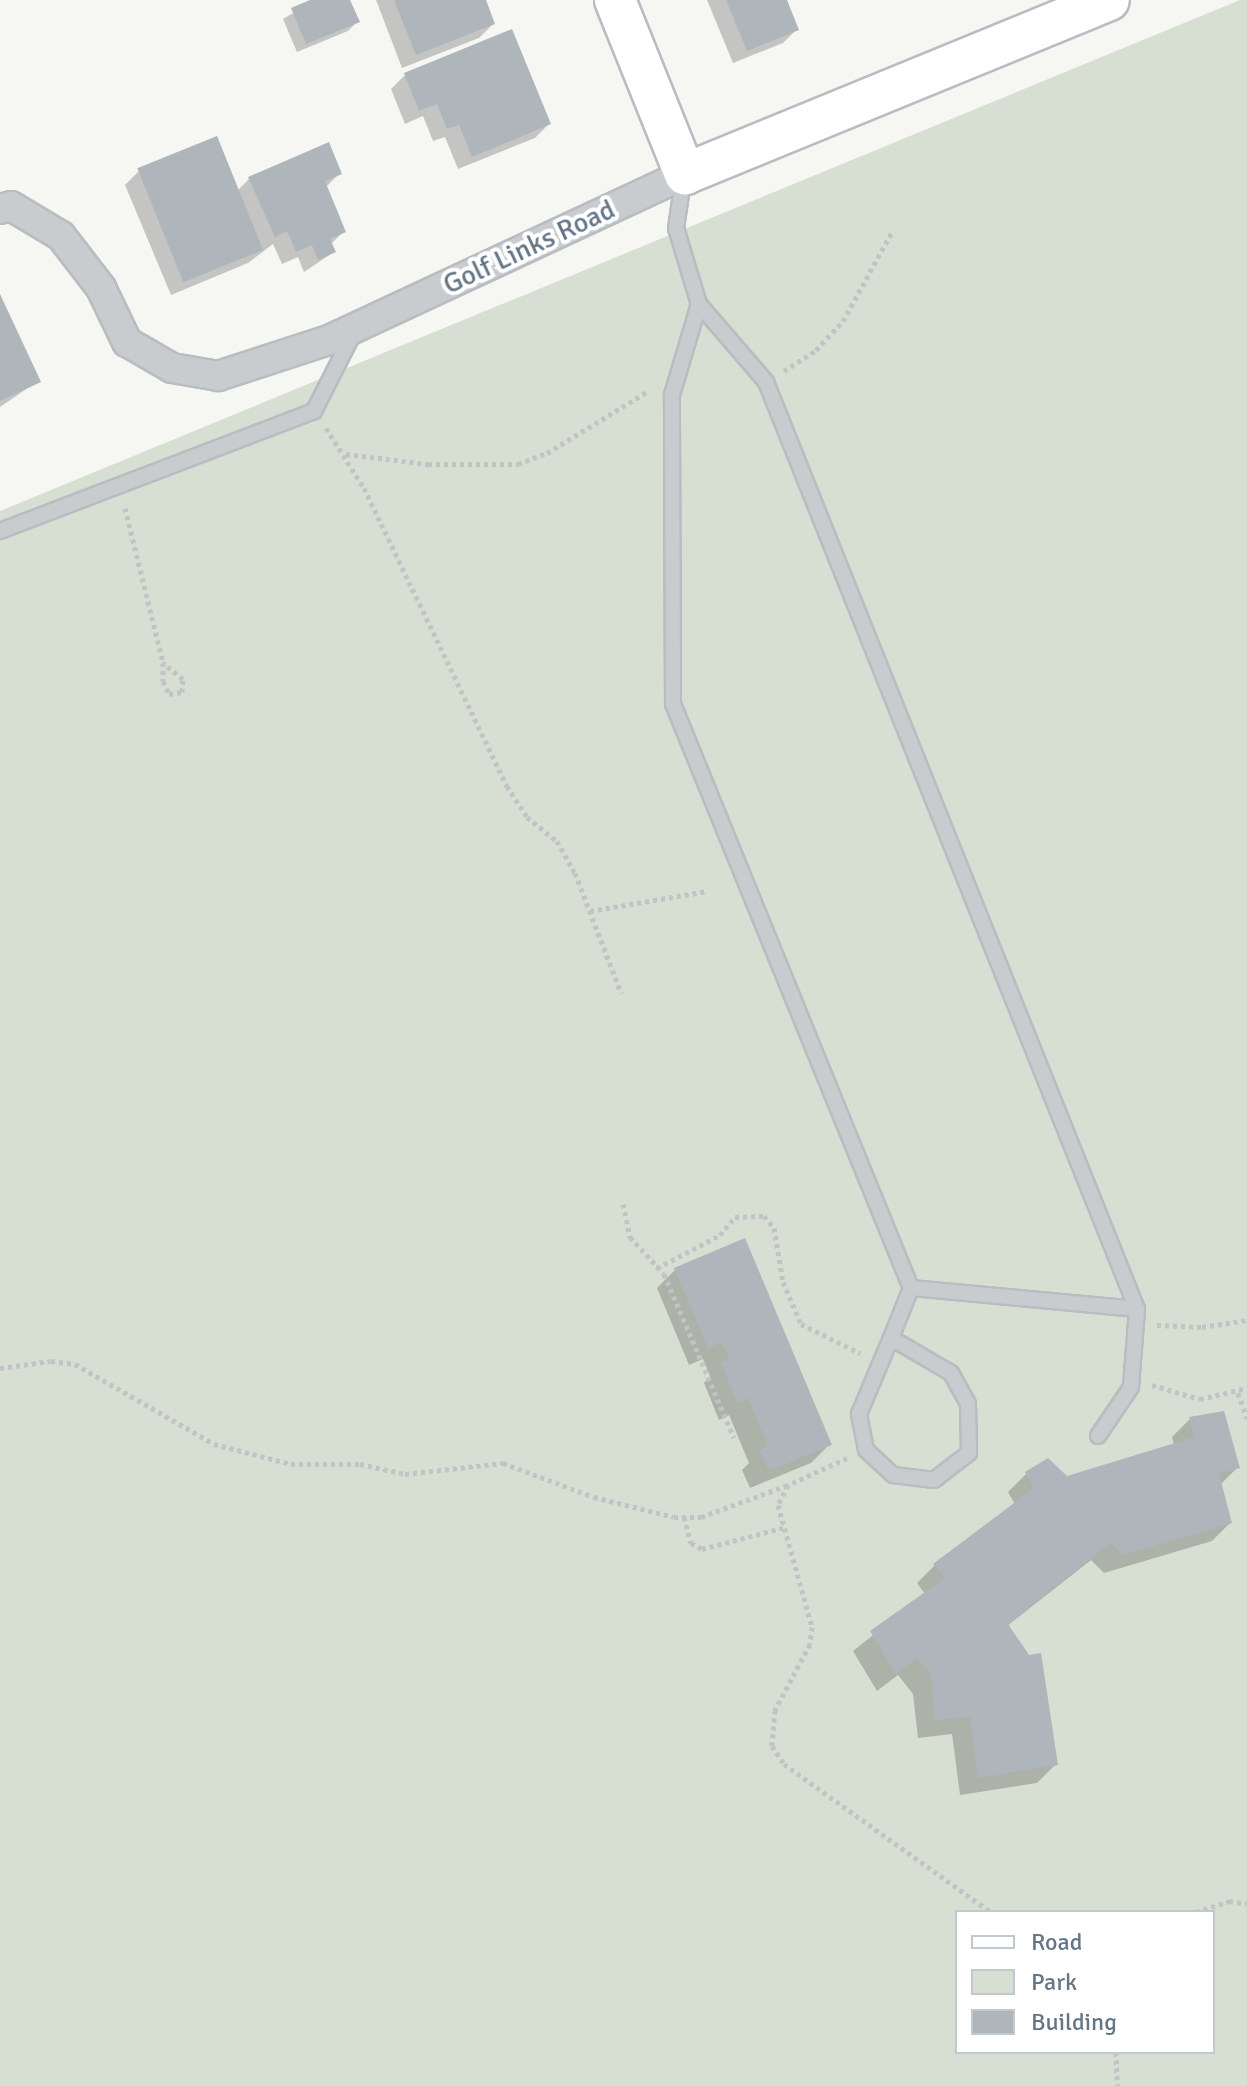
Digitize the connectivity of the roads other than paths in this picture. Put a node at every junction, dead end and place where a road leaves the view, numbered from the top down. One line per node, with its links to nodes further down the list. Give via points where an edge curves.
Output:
1 (615, 0): 3 (main road)
2 (1109, 0): 3 (main road, Golf Links Road)
3 (685, 174): 5 (lane, via 676,228); 6 (street, Golf Links Road)
4 (0, 209): 6 (street, Golf Links Road, via 11,206 61,236 101,288 127,342 172,368 218,376)
5 (699, 304): 8 (lane, via 672,395 668,534 673,704); 9 (lane, via 766,382)
6 (355, 327): 7 (lane, via 342,364 314,411)
7 (0, 531)
8 (911, 1288): 9 (lane); 10 (lane)
9 (1136, 1317): 11 (lane, via 1131,1387)
10 (891, 1338): 10 (lane, via 951,1373 968,1404 969,1453 934,1480 893,1475 866,1450 859,1414)
11 (1098, 1436)

